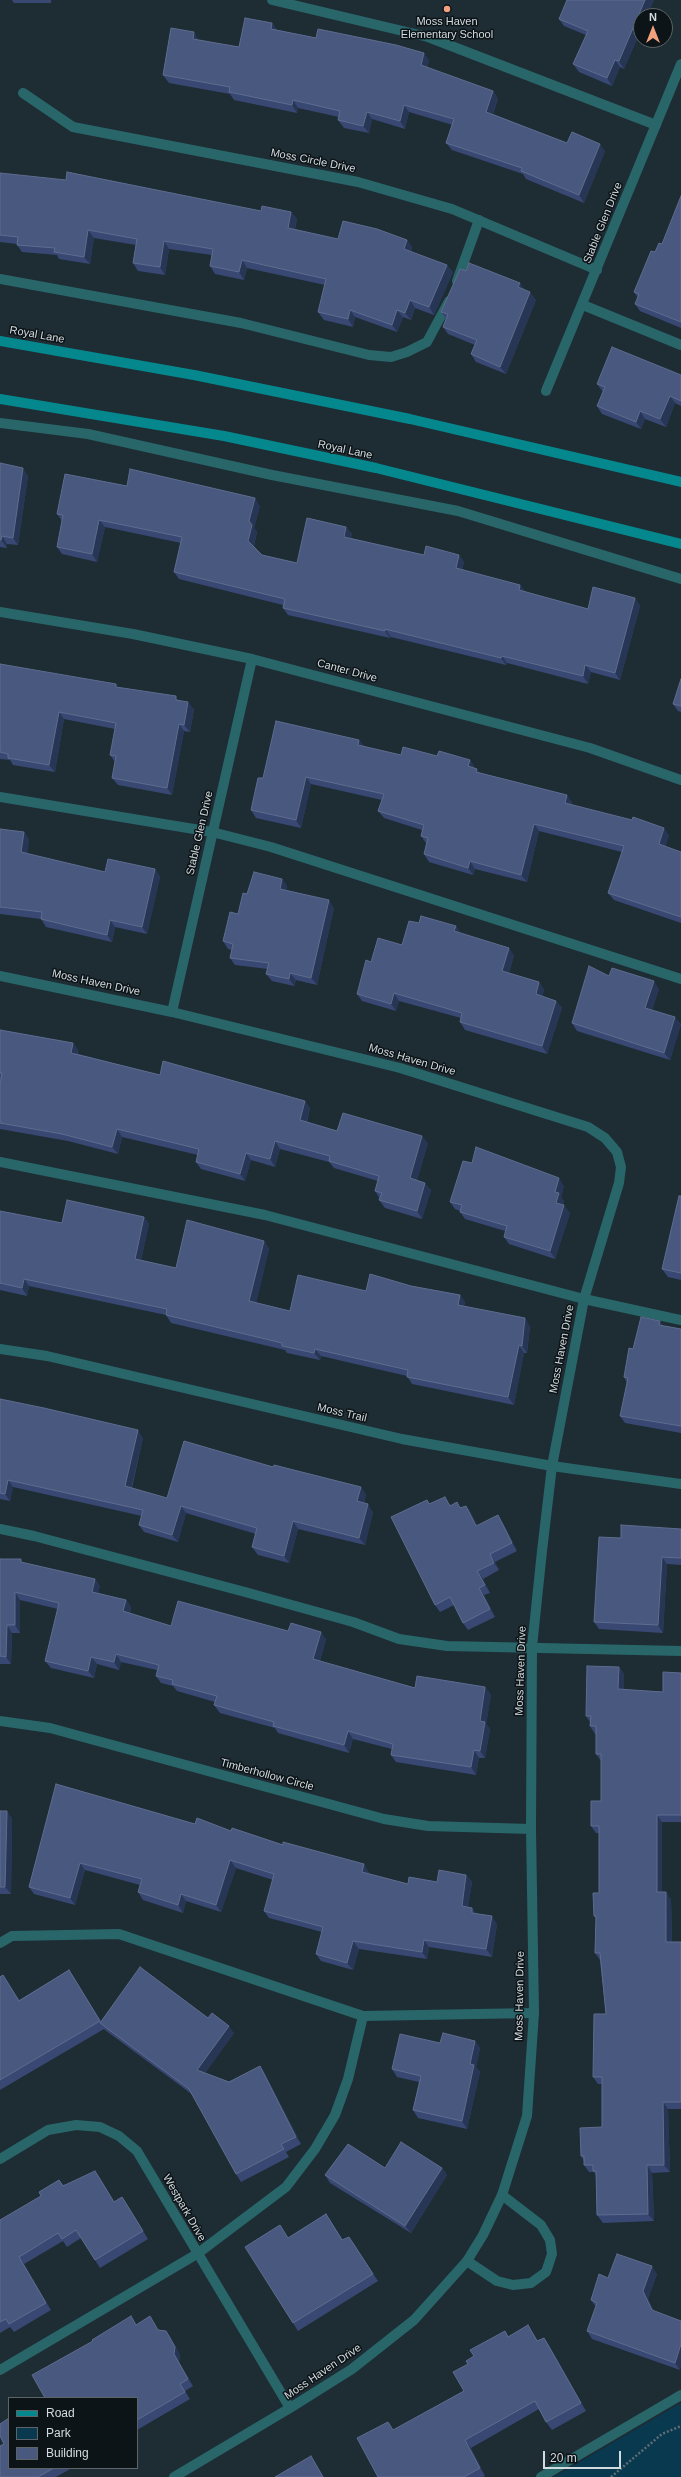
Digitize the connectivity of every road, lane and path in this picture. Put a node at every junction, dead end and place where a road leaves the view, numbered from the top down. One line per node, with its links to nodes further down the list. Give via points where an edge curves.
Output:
1 (272, 0): 4 (street, via 428,37)
2 (681, 64): 4 (street, Stable Glen Drive)
3 (23, 93): 5 (street, Moss Circle Drive, via 73,127 358,182 452,209)
4 (656, 125): 6 (street, Stable Glen Drive)
5 (479, 220): 6 (street, Moss Circle Drive); 7 (street, via 450,300 427,342 391,357 369,355 241,323)
6 (597, 270): 8 (street, Stable Glen Drive)
7 (0, 279)
8 (583, 305): 10 (street); 11 (street, Stable Glen Drive)
9 (0, 341): 14 (main road, Royal Lane, via 194,375 394,416)
10 (681, 345)
11 (546, 391)
12 (0, 399): 15 (main road, Royal Lane, via 232,437 384,470)
13 (0, 423): 16 (street, via 88,434 272,475 458,511)
14 (681, 482)
15 (681, 544)
16 (681, 579)
17 (0, 612): 18 (street, Canter Drive, via 133,634)
18 (252, 659): 19 (street, Canter Drive, via 590,748); 21 (street, Stable Glen Drive)
19 (681, 780)
20 (0, 797): 21 (street)
21 (212, 832): 23 (street, via 389,883); 24 (street, Stable Glen Drive)
22 (0, 976): 24 (street, Moss Haven Drive)
23 (681, 979)
24 (172, 1012): 26 (street, Moss Haven Drive, via 400,1068 588,1127 605,1138 617,1152 621,1167 619,1183)
25 (0, 1162): 26 (street, via 265,1215)
26 (584, 1299): 27 (street); 29 (street, Moss Haven Drive)
27 (681, 1320)
28 (0, 1348): 29 (street, Moss Trail, via 47,1356 402,1439)
29 (552, 1466): 30 (street, Moss Trail); 32 (street, Moss Haven Drive)
30 (681, 1484)
31 (0, 1529): 32 (street, via 238,1590 353,1622 399,1639 447,1646)
32 (532, 1647): 33 (street); 35 (street, Moss Haven Drive)
33 (681, 1651)
34 (0, 1721): 35 (street, Timberhollow Circle, via 50,1728 384,1819 428,1826)
35 (531, 1829): 37 (street, Moss Haven Drive)
36 (0, 1943): 38 (street, via 12,1936 119,1934)
37 (534, 2013): 38 (street); 40 (street, Moss Haven Drive, via 527,2116)
38 (363, 2016): 41 (street, via 348,2079 335,2115 315,2149 286,2187)
39 (0, 2159): 41 (street, Westpark Drive, via 48,2130 76,2125 100,2127 119,2136 137,2151)
40 (502, 2195): 42 (street, Moss Haven Drive); 42 (street, via 541,2225 550,2240 552,2254 546,2272 531,2283 513,2285 497,2281)
41 (197, 2254): 43 (street); 45 (street, Westpark Drive)
42 (467, 2261): 45 (street, Moss Haven Drive, via 414,2320 352,2369)
43 (0, 2370)
44 (681, 2395): 48 (street)
45 (290, 2408): 47 (street, Moss Haven Drive)
46 (681, 2426): 49 (path, via 662,2434)
47 (174, 2477)
48 (541, 2477)
49 (611, 2477)

